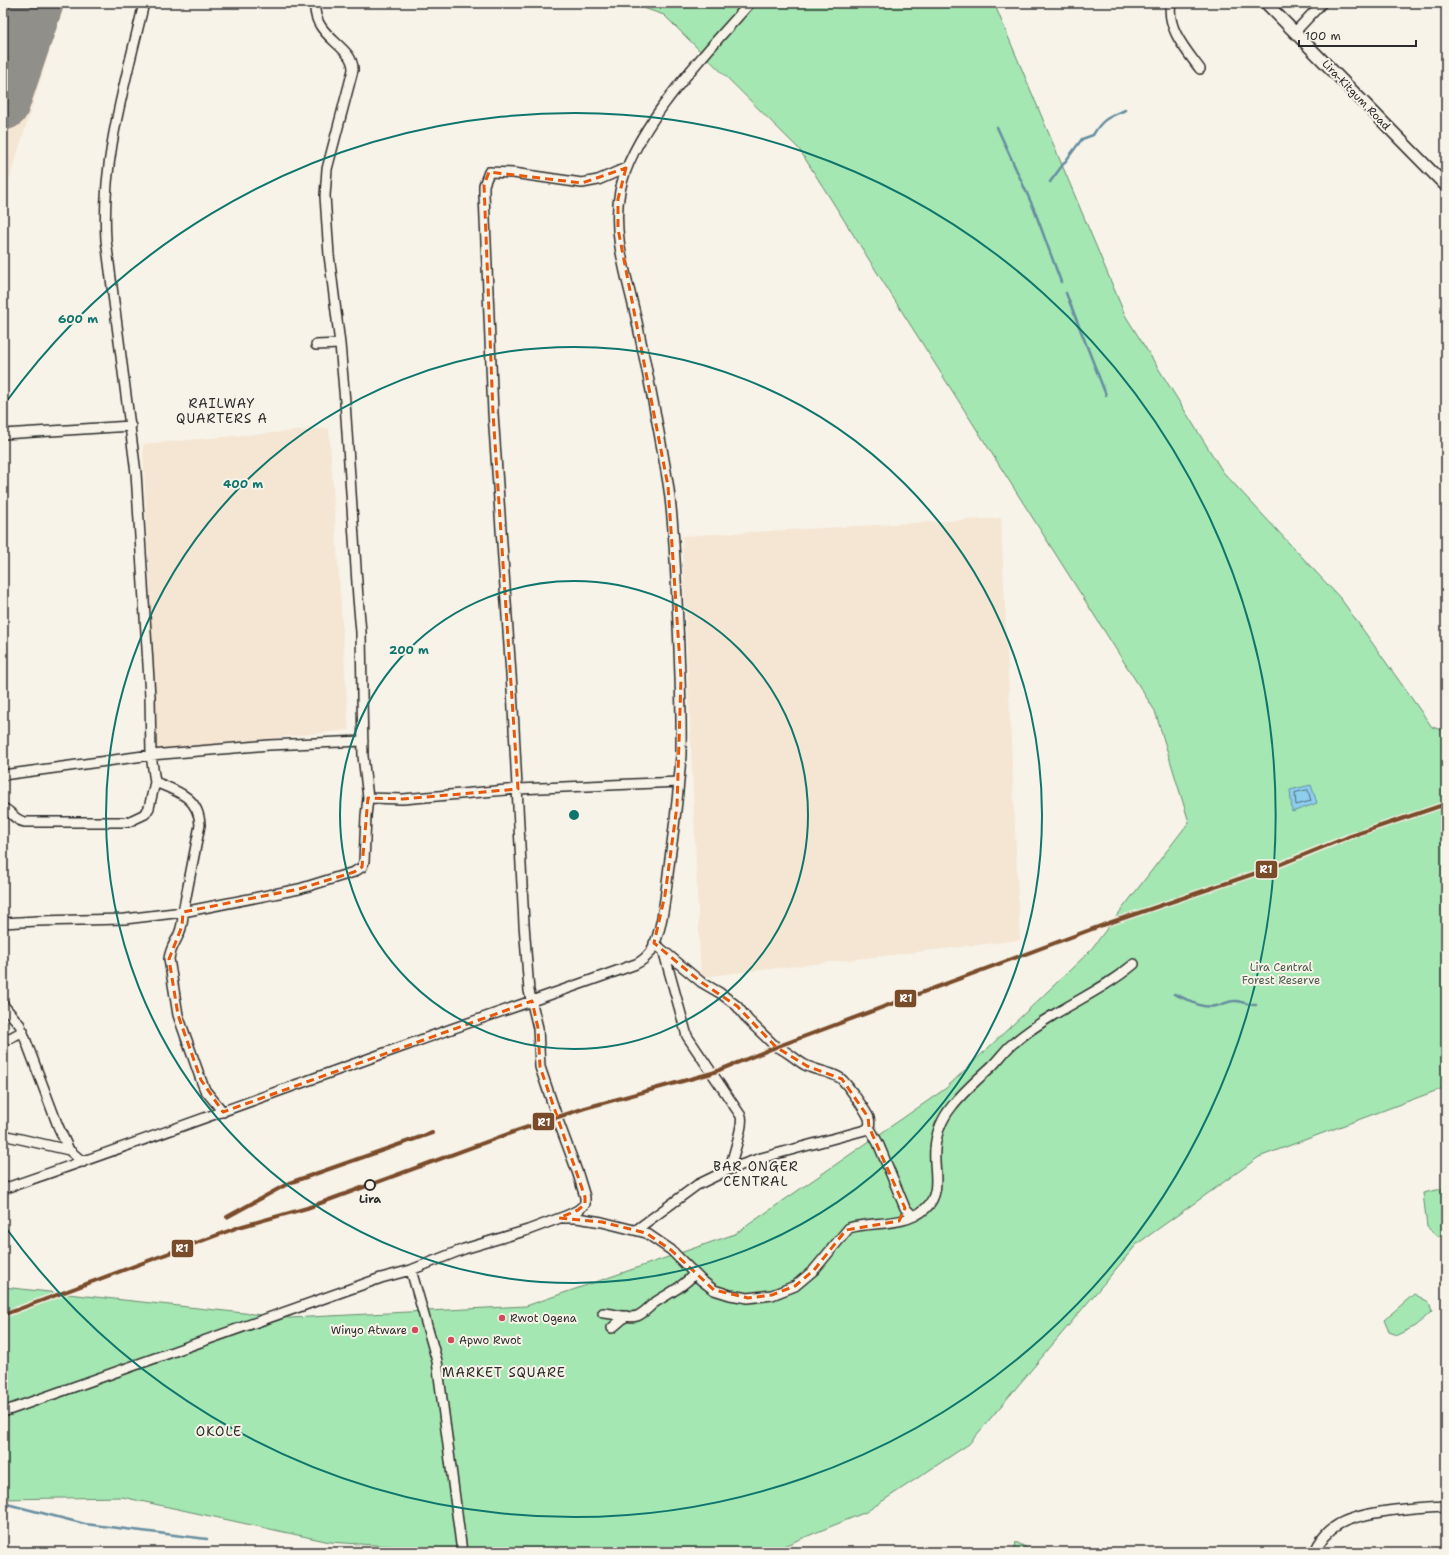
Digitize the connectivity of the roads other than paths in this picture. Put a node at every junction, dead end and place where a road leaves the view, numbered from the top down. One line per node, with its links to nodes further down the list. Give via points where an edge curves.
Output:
1 (144, 3): 13 (street, via 110,149 105,223 107,261)
2 (315, 3): 11 (street, via 314,12 319,25 354,63 325,185 328,255)
3 (750, 3): 9 (street, via 682,82 651,124)
4 (1171, 3): 8 (street, via 1172,25)
5 (1266, 3): 7 (main road, Lira-Kitgum Road)
6 (1322, 3): 7 (street)
7 (1295, 32): 10 (main road, Lira-Kitgum Road)
8 (1200, 69)
9 (626, 168): 19 (street, via 618,198 620,244 660,434 671,508 681,678); 20 (street, via 598,180 582,183 489,172 484,185 492,390)
10 (1446, 186)
11 (340, 344): 12 (street); 15 (street, via 361,632)
12 (316, 345)
13 (130, 426): 14 (street); 16 (street, via 136,473)
14 (3, 434)
15 (363, 741): 16 (street, via 269,745); 21 (street)
16 (151, 755): 17 (street); 18 (street)
17 (3, 775)
18 (154, 782): 22 (street, via 149,808 140,818 128,822 25,822 18,821 9,810); 23 (street, via 187,797 196,806 200,816)
19 (679, 782): 20 (street); 25 (street, via 666,889)
20 (518, 789): 21 (street, via 403,799); 28 (street, via 524,924)
21 (368, 798): 23 (street, via 364,862 362,867 354,872 299,889)
22 (3, 808)
23 (184, 912): 24 (street, via 125,919); 32 (street, via 182,926 170,951 169,959 178,1015 205,1090)
24 (3, 923)
25 (654, 943): 26 (street); 28 (street, via 650,952 636,964)
26 (664, 953): 33 (street, via 700,982 737,1006 776,1047 807,1066 842,1079 868,1117); 37 (street, via 688,1036 741,1116 741,1128)
27 (1134, 964): 40 (street, via 1121,975 1010,1046 953,1105 936,1135 934,1198 925,1209)
28 (532, 1002): 32 (street); 41 (street, via 538,1028 540,1067 585,1197 585,1204 578,1210)
29 (3, 1005): 30 (street)
30 (22, 1031): 31 (street); 35 (street)
31 (3, 1042)
32 (223, 1112): 36 (street)
33 (869, 1127): 37 (street); 39 (street)
34 (3, 1135): 35 (street)
35 (69, 1150): 36 (street)
36 (83, 1162): 38 (street)
37 (730, 1169): 43 (street, via 697,1185)
38 (3, 1189)
39 (905, 1208): 40 (street); 42 (street)
40 (913, 1216): 42 (street)
41 (559, 1218): 43 (street, via 583,1219); 44 (street)
42 (899, 1221): 45 (street, via 849,1228 814,1270 795,1286 772,1295 748,1298 721,1293 707,1286)
43 (636, 1230): 45 (street, via 646,1233 671,1250)
44 (411, 1270): 49 (street, via 381,1278); 51 (street, via 437,1361)
45 (694, 1274): 47 (street, via 686,1283 643,1313)
46 (603, 1312): 47 (street)
47 (626, 1316): 48 (street)
48 (612, 1328)
49 (3, 1412)
50 (1446, 1506): 52 (street, via 1425,1506 1367,1515 1340,1523 1325,1535)
51 (462, 1552)
52 (1315, 1552)

